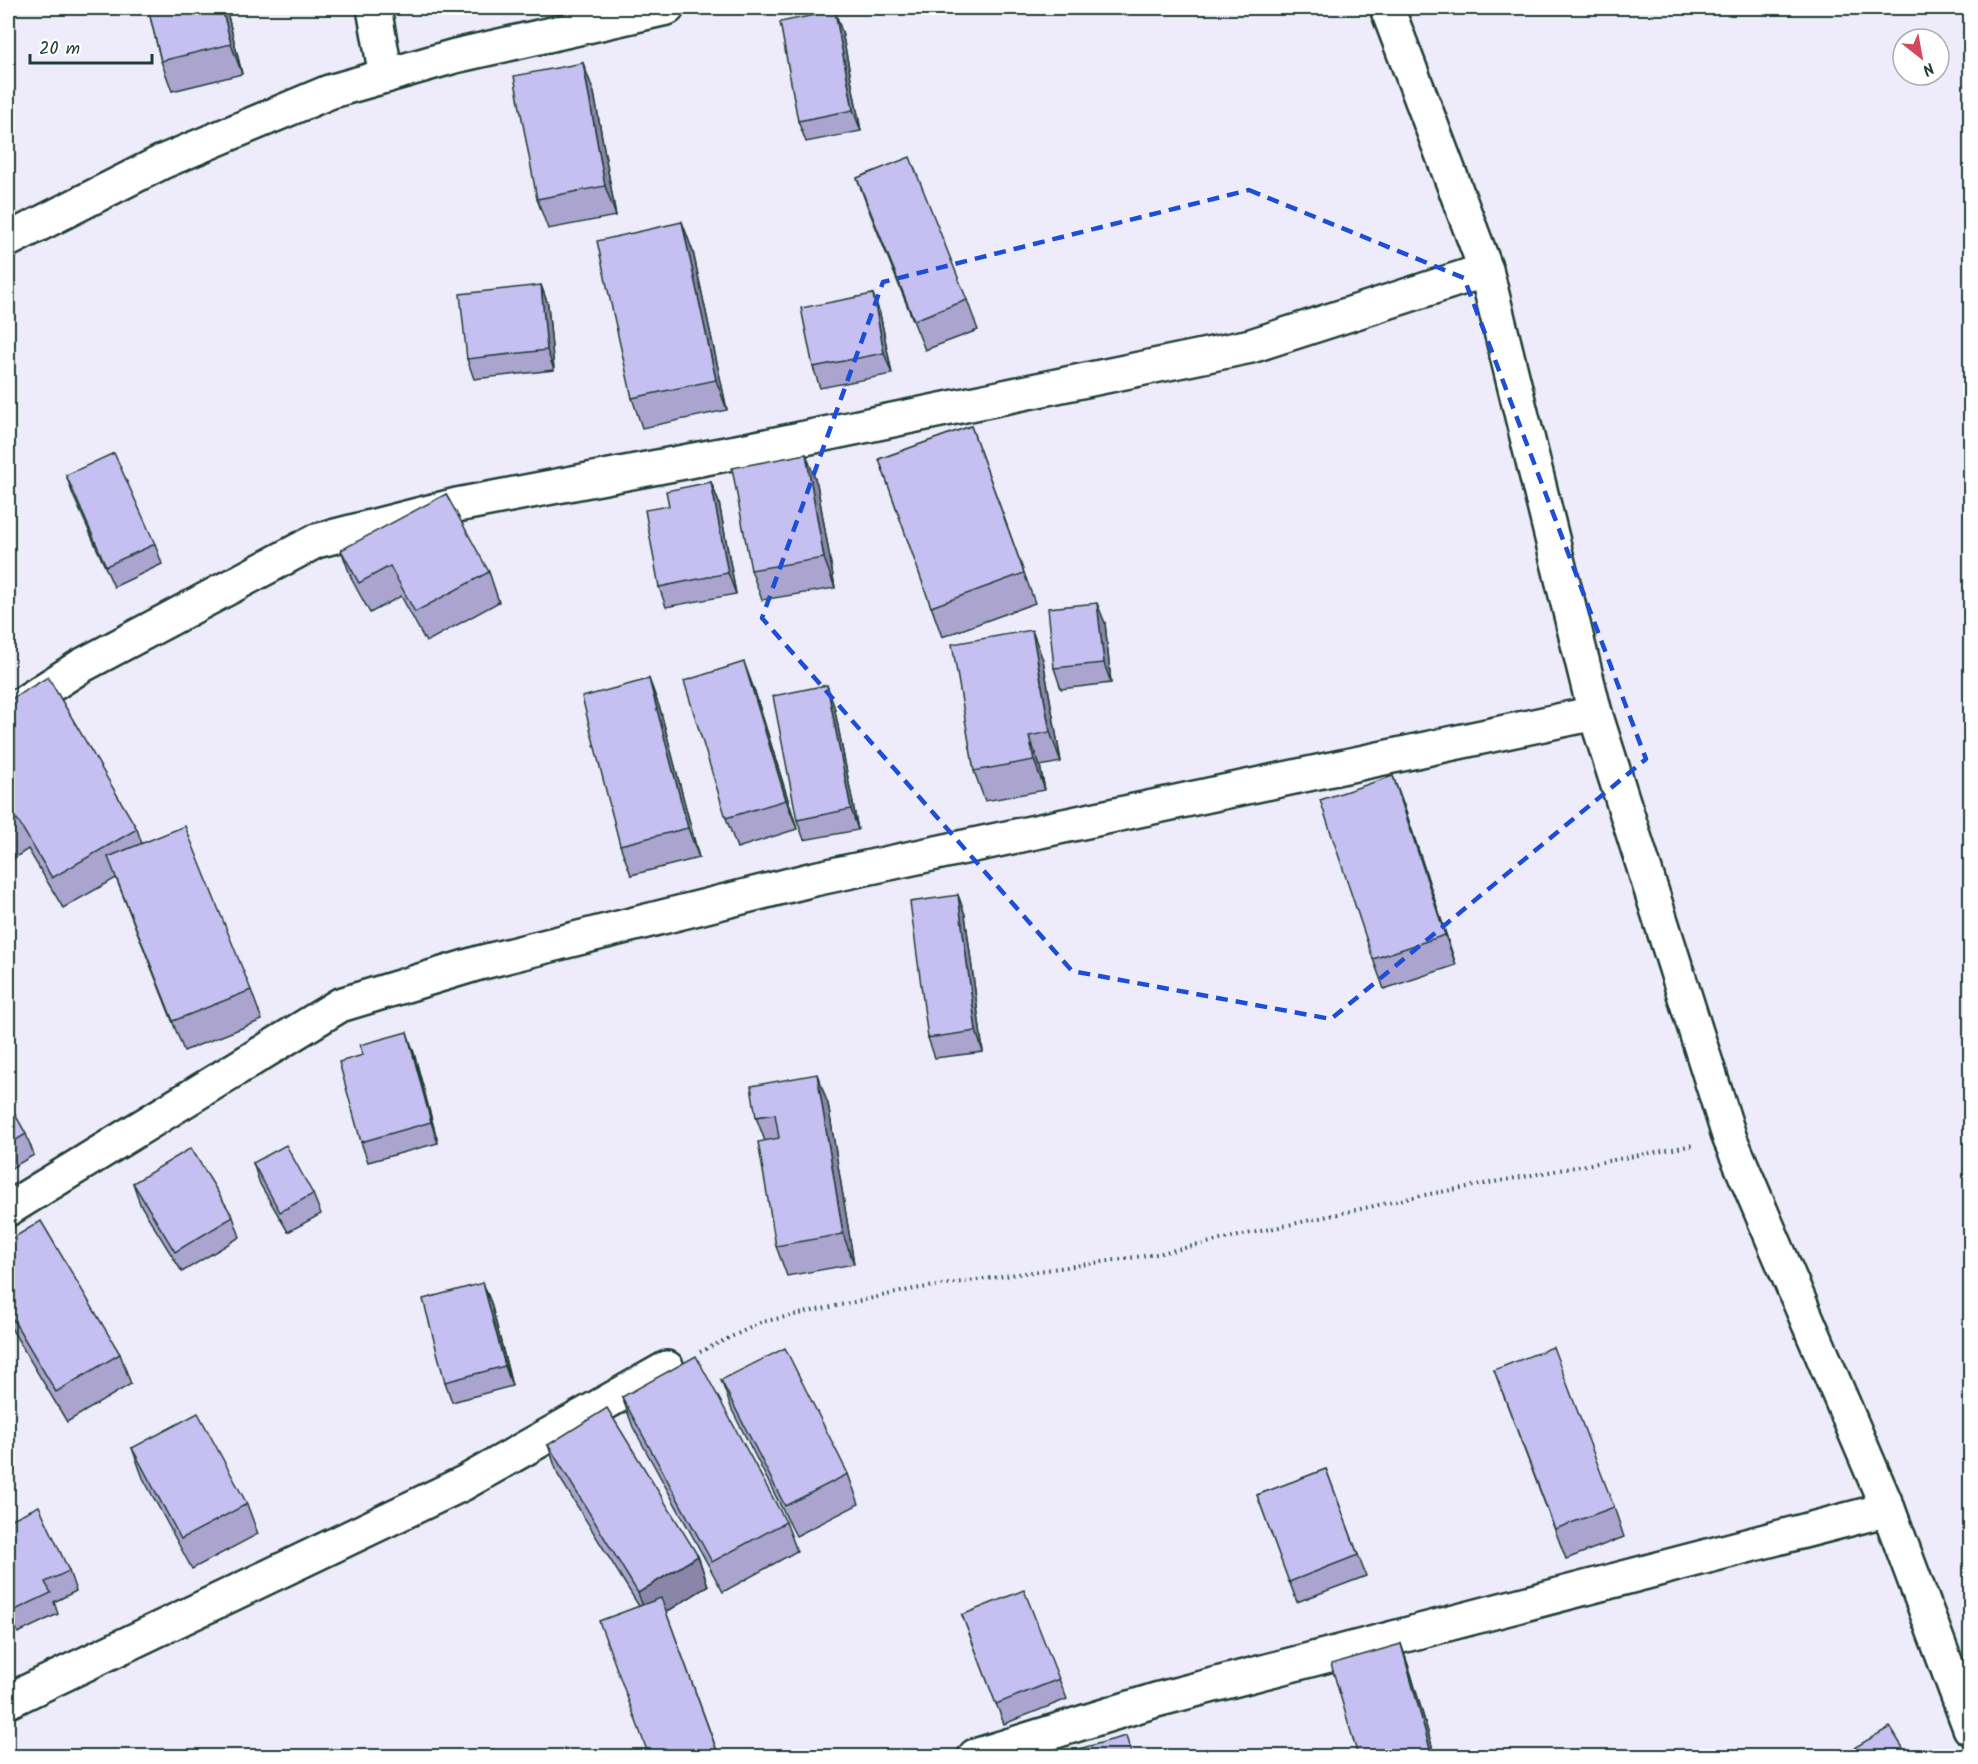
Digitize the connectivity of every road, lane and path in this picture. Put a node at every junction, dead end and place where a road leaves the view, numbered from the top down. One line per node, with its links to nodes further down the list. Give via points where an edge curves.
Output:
1 (374, 8): 4 (street)
2 (667, 8): 4 (street, via 455,56)
3 (1387, 8): 6 (street)
4 (386, 76): 5 (street, via 329,92 162,162)
5 (8, 240)
6 (1486, 270): 7 (street, via 1251,346 457,505 316,541 81,666); 8 (street)
7 (8, 713)
8 (1595, 713): 9 (street); 10 (street, via 814,879 479,963 340,1005)
9 (1730, 1139): 11 (path, via 1419,1196 1156,1254 914,1289 762,1322); 12 (street)
10 (8, 1209)
11 (667, 1368): 13 (street, via 464,1483)
12 (1888, 1509): 14 (street); 15 (street, via 1156,1700)
13 (8, 1701)
14 (1971, 1728)
15 (975, 1756)

